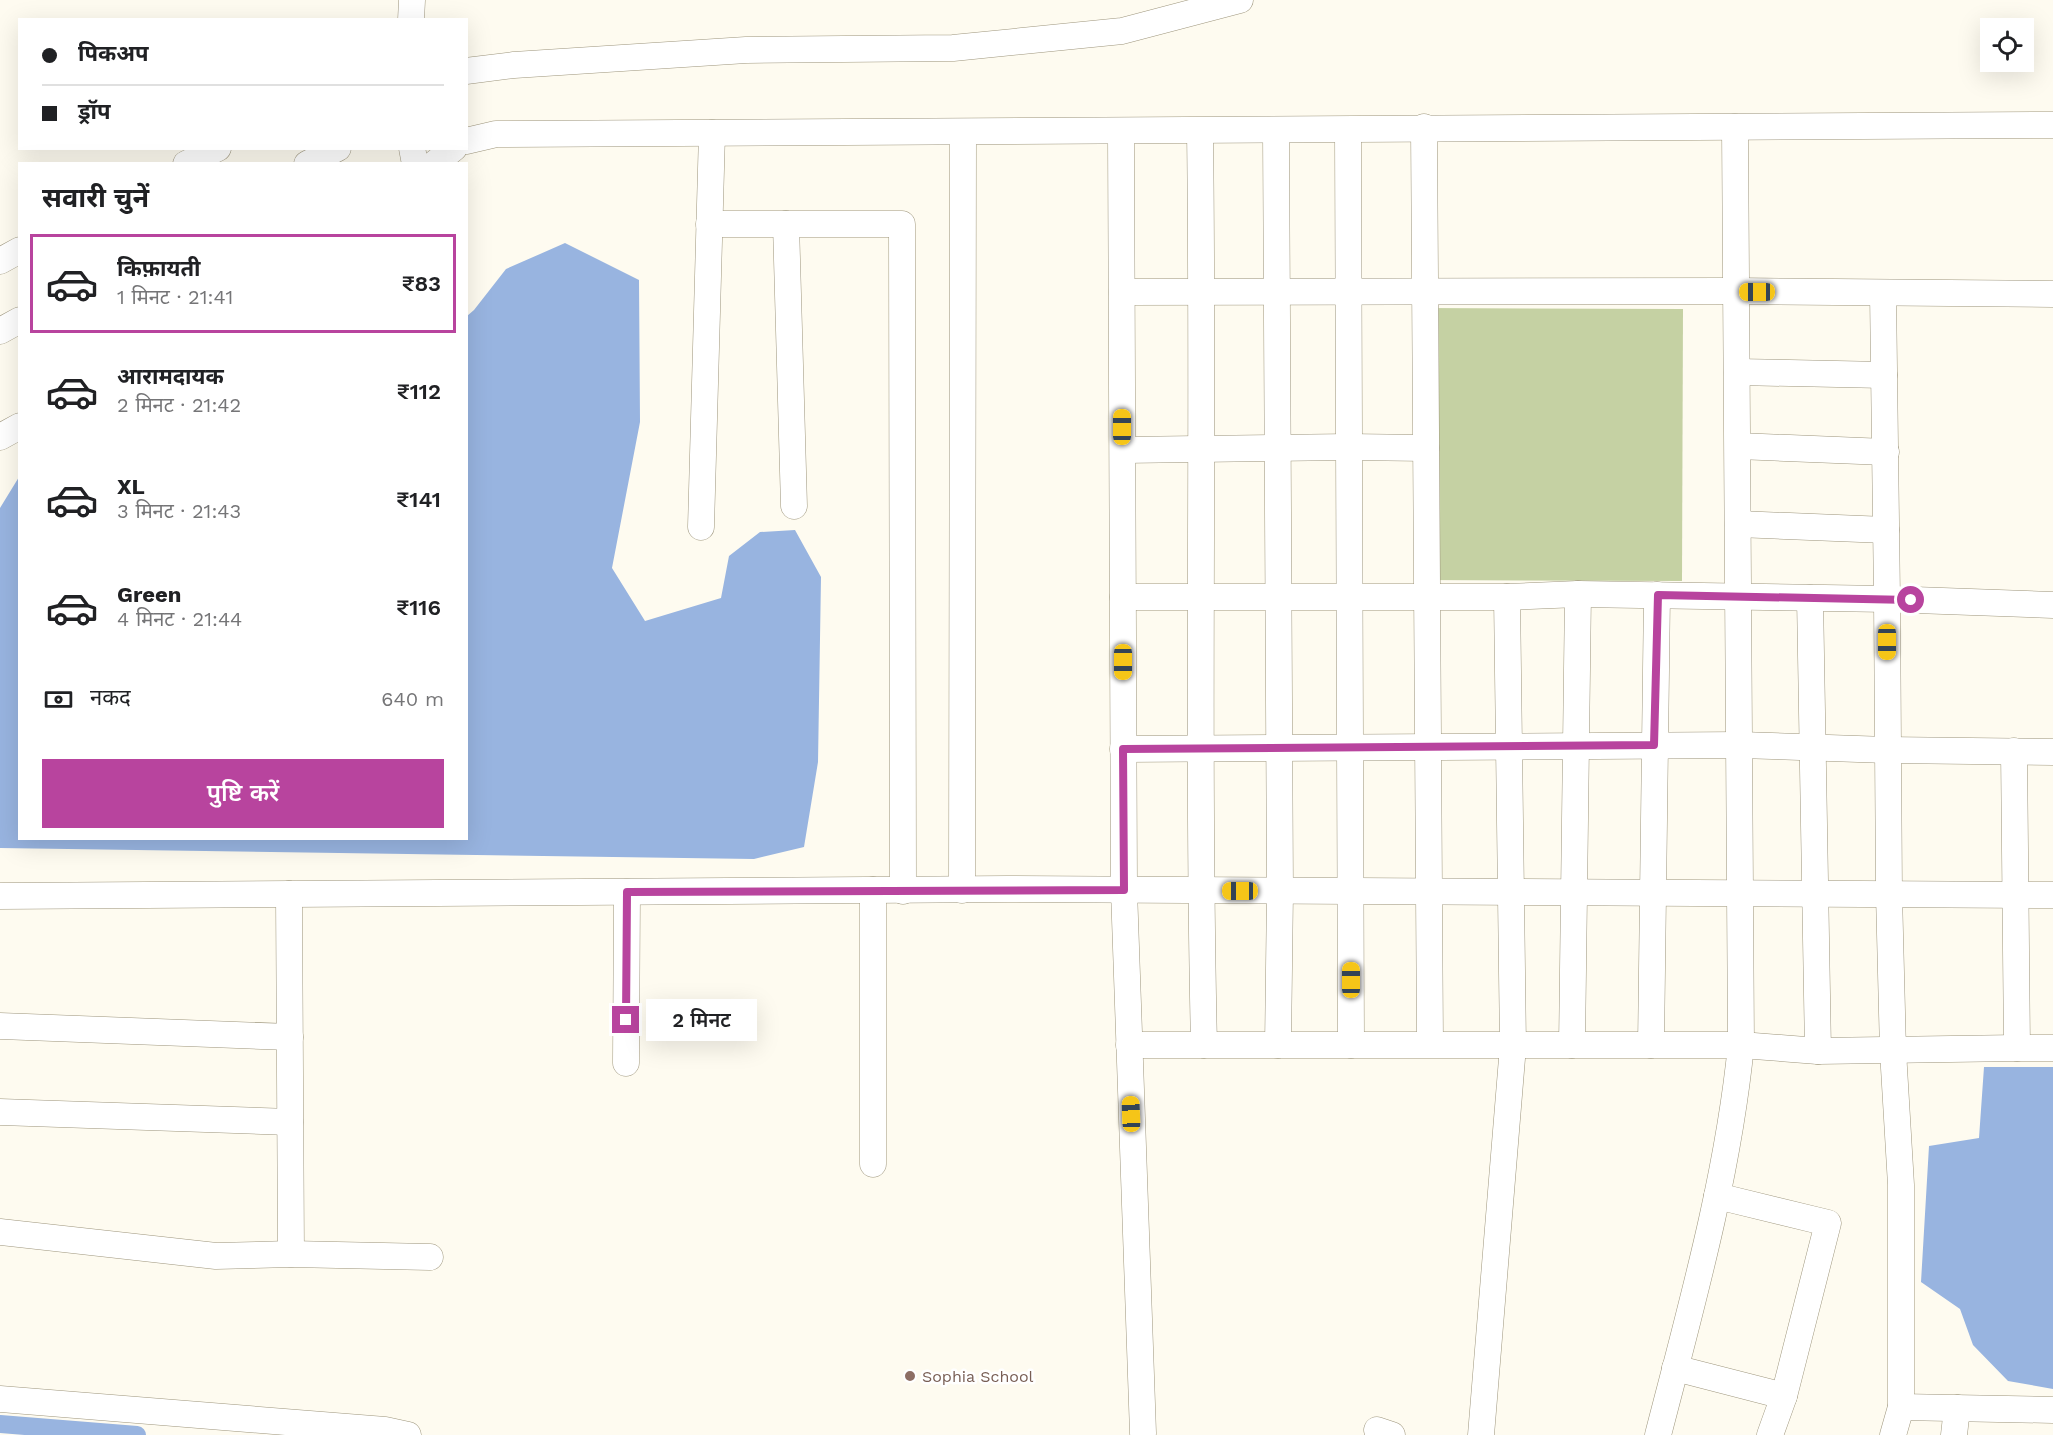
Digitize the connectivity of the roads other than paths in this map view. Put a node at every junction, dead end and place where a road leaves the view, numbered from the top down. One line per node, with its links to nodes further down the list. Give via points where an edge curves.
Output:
1 (412, 0): 3 (street)
2 (1240, 0): 4 (street, via 1122,32 953,48 746,50)
3 (411, 18)
4 (468, 71)
5 (2053, 125): 7 (street)
6 (1424, 127): 7 (street); 9 (street); 30 (street)
7 (1735, 127): 27 (street)
8 (1276, 130): 9 (street); 10 (street); 29 (street)
9 (1348, 130): 26 (street)
10 (1200, 131): 12 (street); 25 (street)
11 (963, 132): 12 (street); 13 (street); 76 (street)
12 (1121, 132): 28 (street)
13 (712, 133): 14 (street, via 496,134); 21 (street)
14 (468, 141)
15 (214, 150): 18 (street)
16 (334, 150): 19 (street)
17 (452, 150): 20 (street)
18 (190, 162)
19 (311, 162)
20 (436, 162)
21 (709, 224): 22 (street); 48 (street)
22 (786, 224): 46 (street); 78 (street, via 902,224)
23 (18, 251): 24 (street)
24 (0, 261)
25 (1202, 291): 28 (street); 29 (street); 43 (street)
26 (1348, 291): 29 (street); 30 (street); 40 (street)
27 (1737, 291): 30 (street); 31 (street); 35 (street)
28 (1122, 292): 44 (street)
29 (1277, 292): 41 (street)
30 (1425, 292): 42 (street)
31 (1883, 292): 32 (street); 36 (street)
32 (2053, 294)
33 (18, 321): 34 (street)
34 (0, 332)
35 (1737, 372): 36 (street); 39 (street)
36 (1884, 375): 45 (street)
37 (18, 427): 38 (street)
38 (0, 437)
39 (1737, 446): 45 (street); 47 (street)
40 (1349, 447): 41 (street); 42 (street); 56 (street)
41 (1278, 448): 43 (street); 55 (street)
42 (1426, 448): 57 (street)
43 (1201, 449): 44 (street); 54 (street)
44 (1122, 450): 53 (street)
45 (1886, 452): 49 (street)
46 (794, 506)
47 (1738, 524): 49 (street); 52 (street)
48 (700, 527)
49 (1886, 530): 60 (street)
50 (1578, 594): 51 (street); 58 (street); 65 (street)
51 (1658, 595): 52 (street); 63 (street)
52 (1739, 596): 59 (street); 62 (street)
53 (1123, 597): 54 (street); 71 (street)
54 (1200, 597): 55 (street); 70 (street)
55 (1279, 597): 56 (street); 66 (street)
56 (1350, 597): 57 (street); 67 (street)
57 (1427, 597): 58 (street); 68 (street)
58 (1507, 597): 64 (street)
59 (1810, 598): 60 (street); 69 (street)
60 (1887, 599): 61 (street); 72 (street)
61 (2053, 605)
62 (1740, 744): 63 (street); 69 (street); 87 (street)
63 (1654, 745): 65 (street); 86 (street)
64 (1509, 746): 65 (street); 68 (street); 84 (street)
65 (1576, 746): 85 (street)
66 (1280, 747): 67 (street); 70 (street); 81 (street)
67 (1350, 747): 68 (street); 82 (street)
68 (1428, 747): 83 (street)
69 (1813, 747): 72 (street); 88 (street)
70 (1200, 748): 71 (street); 79 (street)
71 (1123, 749): 77 (street)
72 (1887, 750): 73 (street); 90 (street)
73 (2014, 751): 74 (street); 91 (street)
74 (2053, 752)
75 (873, 890): 78 (street); 80 (street); 112 (street)
76 (962, 890): 77 (street); 78 (street)
77 (1124, 890): 79 (street); 97 (street)
78 (903, 891)
79 (1200, 891): 81 (street); 98 (street)
80 (627, 892): 89 (street); 109 (street)
81 (1280, 892): 82 (street); 99 (street)
82 (1351, 892): 83 (street); 100 (street)
83 (1429, 892): 84 (street); 96 (street)
84 (1511, 892): 85 (street); 104 (street)
85 (1574, 893): 86 (street); 101 (street)
86 (1652, 893): 87 (street); 102 (street)
87 (1740, 893): 88 (street); 103 (street)
88 (1814, 893): 90 (street); 107 (street)
89 (289, 894): 93 (street); 95 (street)
90 (1888, 894): 91 (street); 108 (street)
91 (2016, 895): 92 (street); 105 (street)
92 (2053, 895)
93 (0, 896)
94 (0, 1026): 95 (street)
95 (290, 1037): 111 (street)
96 (1430, 1044): 100 (street); 104 (street)
97 (1129, 1045): 98 (street); 123 (street)
98 (1204, 1045): 99 (street)
99 (1278, 1045): 100 (street)
100 (1352, 1045)
101 (1572, 1045): 102 (street); 104 (street)
102 (1651, 1045): 103 (street)
103 (1742, 1045): 107 (street); 113 (street)
104 (1513, 1046): 125 (street)
105 (2017, 1048): 106 (street); 108 (street)
106 (2053, 1048)
107 (1818, 1051): 108 (street)
108 (1893, 1051): 120 (street, via 1901,1185)
109 (626, 1063)
110 (0, 1112): 111 (street)
111 (290, 1122): 115 (street)
112 (873, 1164)
113 (1717, 1196): 117 (street); 118 (street, via 1828,1223)
114 (0, 1232): 115 (street, via 216,1256)
115 (291, 1254): 116 (street)
116 (430, 1257)
117 (1675, 1368): 118 (street); 126 (street)
118 (1784, 1396): 127 (street)
119 (0, 1399): 124 (street)
120 (1901, 1407): 121 (street); 128 (street)
121 (1957, 1408): 122 (street); 129 (street)
122 (2053, 1410)
123 (1143, 1433)
124 (408, 1435)
125 (1481, 1435)
126 (1658, 1435)
127 (1770, 1435)
128 (1893, 1435)
129 (1954, 1435)

